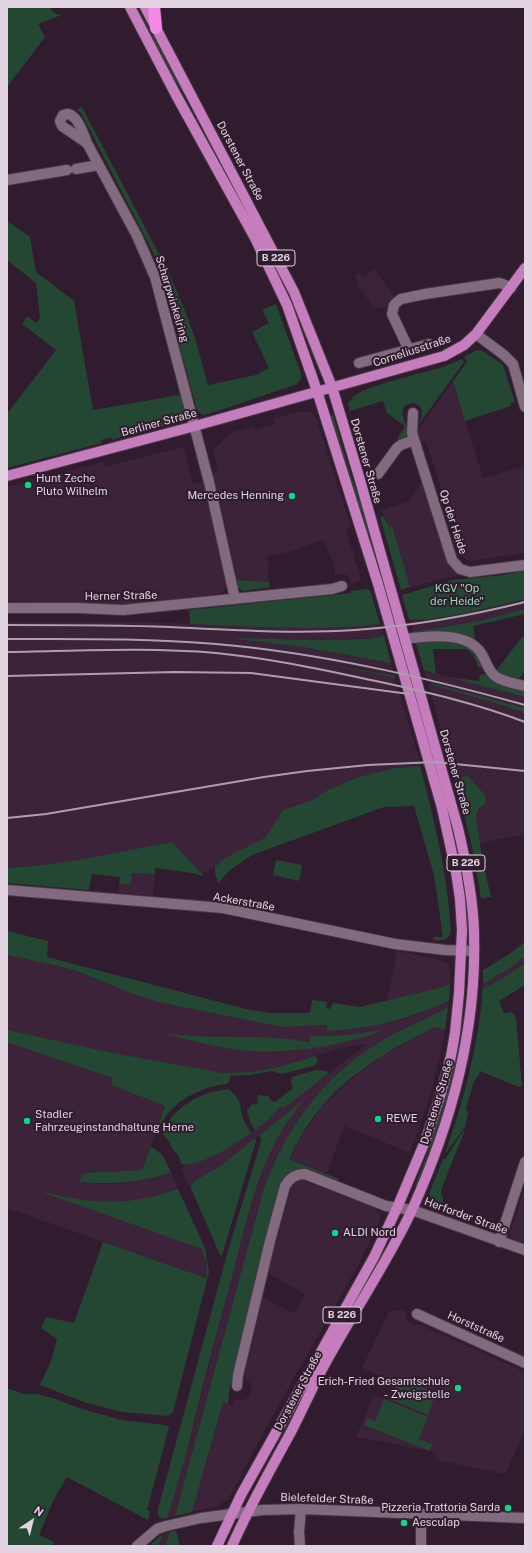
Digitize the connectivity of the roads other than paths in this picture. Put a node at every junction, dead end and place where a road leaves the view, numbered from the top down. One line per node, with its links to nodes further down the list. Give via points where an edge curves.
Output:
1 (130, 7): 15 (main road, Dorstener Straße / B 226, via 268,266 287,305)
2 (145, 7): 4 (main road, Dorstener Straße / B 226)
3 (154, 7): 4 (highway)
4 (156, 28): 14 (main road, Dorstener Straße / B 226, via 294,292)
5 (87, 143): 6 (street, Scharpwinkelring)
6 (98, 165): 7 (street); 18 (street, Scharpwinkelring, via 137,236 153,272)
7 (7, 180)
8 (525, 268): 9 (main road, Corneliusstraße)
9 (511, 288): 10 (main road, Corneliusstraße); 12 (street, Corneliusstraße, via 499,283 401,299 394,305 392,314)
10 (476, 334): 14 (main road, Corneliusstraße, via 457,350 444,356); 16 (street, via 504,354 513,364)
11 (429, 344): 12 (street, Corneliusstraße)
12 (409, 350): 13 (street, Corneliusstraße)
13 (359, 363)
14 (332, 388): 15 (main road, Corneliusstraße); 26 (main road, Dorstener Straße / B 226)
15 (318, 391): 18 (main road, Berliner Straße); 29 (main road, Dorstener Straße / B 226, via 378,584 442,808 458,885)
16 (525, 407)
17 (413, 413): 19 (street, Op der Heide)
18 (195, 426): 21 (main road, Berliner Straße); 24 (street)
19 (414, 440): 20 (street, via 397,448); 22 (street, Op der Heide, via 452,560 456,565 470,572)
20 (378, 474)
21 (7, 476)
22 (525, 565)
23 (342, 586): 24 (street, Herner Straße)
24 (235, 599): 25 (street, Herner Straße, via 123,610)
25 (7, 608)
26 (405, 639): 27 (street, via 424,636 463,639 481,652 494,676); 30 (main road, Dorstener Straße / B 226, via 458,828 468,874 474,923)
27 (525, 686)
28 (7, 890): 29 (street, Ackerstraße, via 223,908 395,944)
29 (461, 951): 30 (street, Ackerstraße); 32 (main road, Dorstener Straße / B 226, via 459,993 450,1056 441,1093 426,1139)
30 (474, 951): 33 (main road, Dorstener Straße / B 226, via 472,999 465,1053 438,1144)
31 (525, 1162): 34 (street)
32 (397, 1208): 33 (street, Herforder Straße); 38 (street, via 305,1174 289,1180 285,1186 270,1241); 41 (main road, Dorstener Straße / B 226, via 363,1276)
33 (412, 1210): 34 (street, Herforder Straße); 40 (main road, Dorstener Straße / B 226, via 378,1276 326,1362)
34 (499, 1242): 35 (street, Herforder Straße)
35 (525, 1250)
36 (417, 1314): 37 (street, Horststraße)
37 (525, 1363)
38 (237, 1386)
39 (301, 1509): 40 (street, Bielefelder Straße); 42 (street, Bielefelder Straße); 47 (street)
40 (249, 1511): 41 (street, Bielefelder Straße); 46 (main road, Dorstener Straße / B 226)
41 (232, 1514): 44 (street, Bielefelder Straße, via 166,1526 158,1529); 45 (main road, Dorstener Straße / B 226)
42 (421, 1514): 43 (street, Bielefelder Straße); 48 (street)
43 (525, 1518)
44 (137, 1546)
45 (217, 1546)
46 (232, 1546)
47 (300, 1546)
48 (421, 1546)

